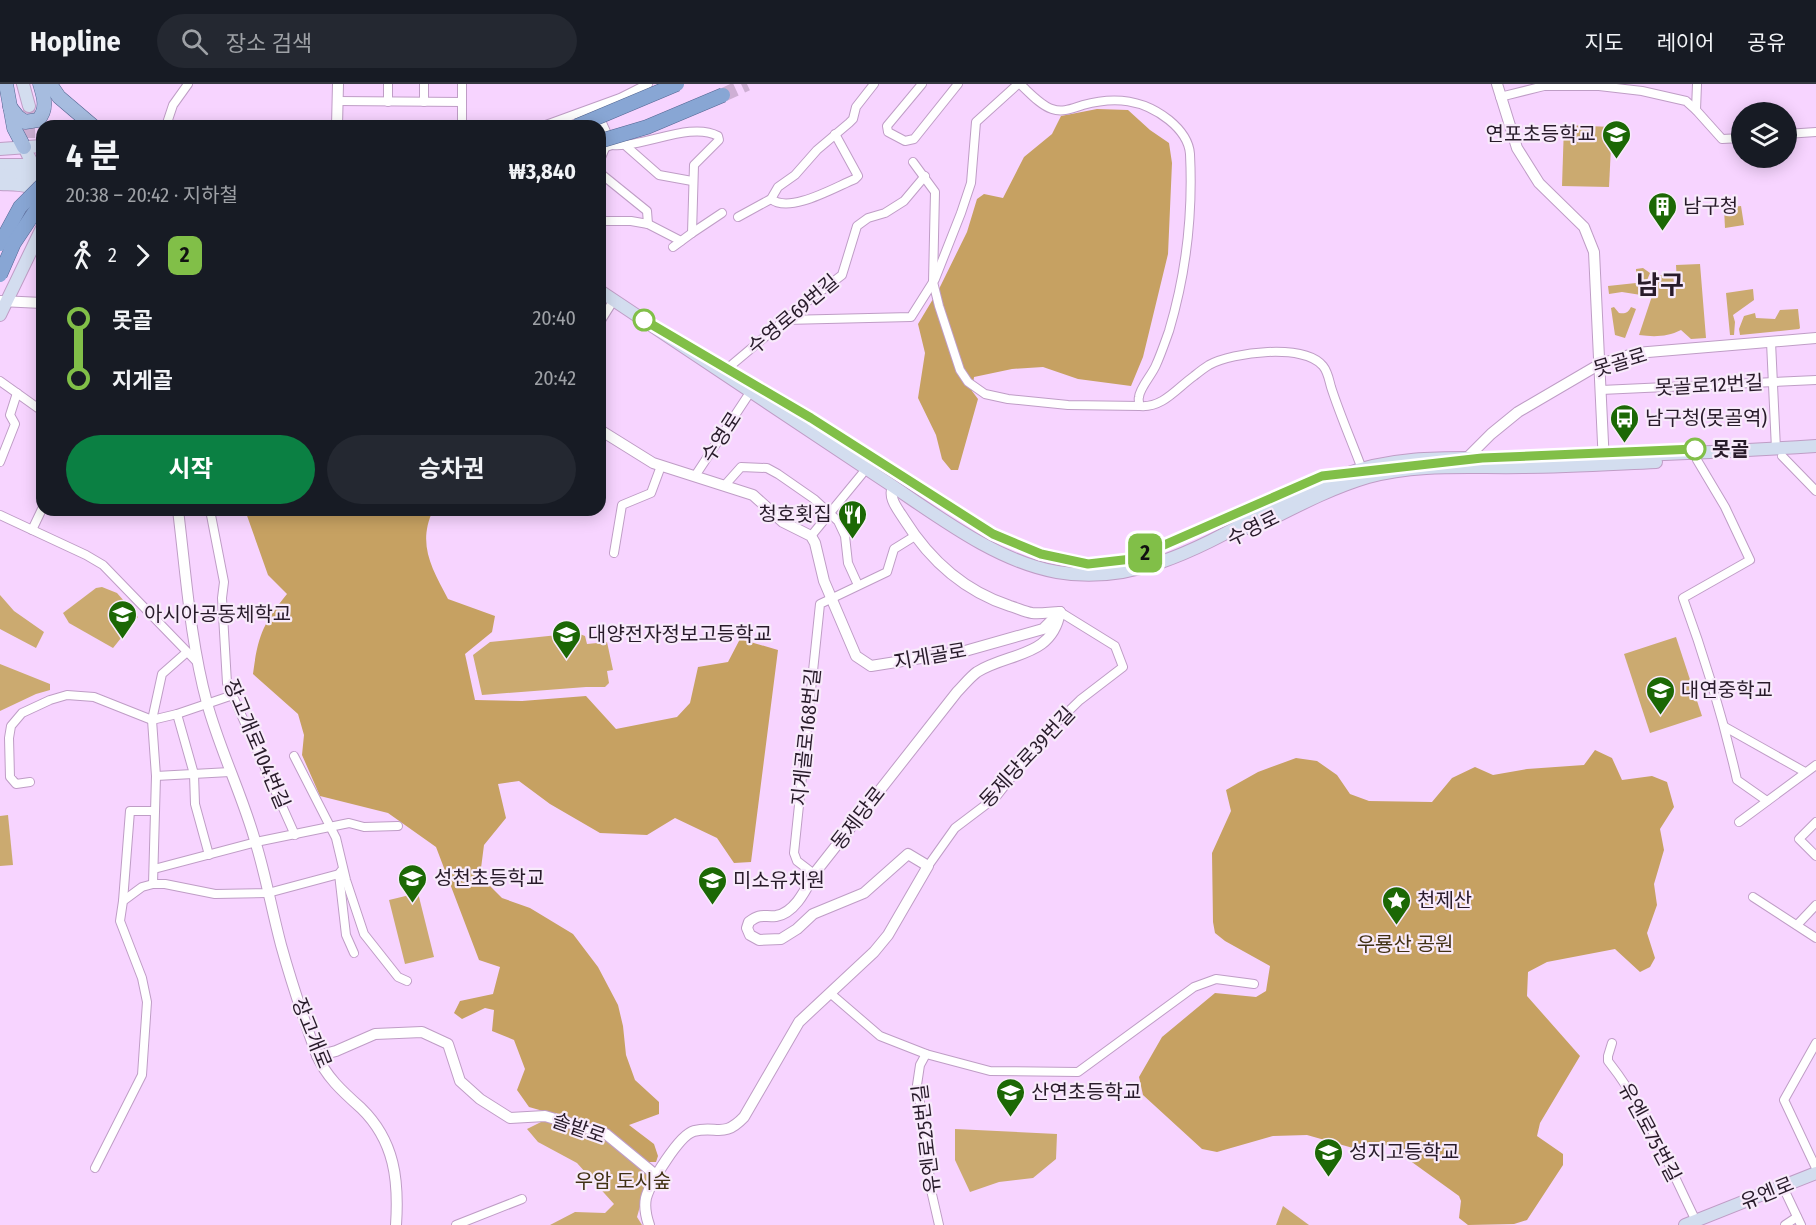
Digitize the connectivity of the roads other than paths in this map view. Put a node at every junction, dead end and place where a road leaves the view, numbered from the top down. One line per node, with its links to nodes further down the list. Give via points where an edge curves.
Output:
1 (6, 84): 25 (main road)
2 (23, 84): 24 (main road)
3 (40, 84): 29 (main road, via 45,107)
4 (50, 84): 30 (main road)
5 (188, 84): 31 (street)
6 (338, 84): 20 (street)
7 (388, 84): 21 (street)
8 (424, 84): 22 (street)
9 (462, 84): 23 (street)
10 (648, 84): 26 (street)
11 (677, 84): 35 (highway, bridge)
12 (873, 84): 39 (street, via 856,107 853,119)
13 (922, 84): 14 (street, via 887,126 888,132 905,141 914,139)
14 (958, 84)
15 (1019, 84): 73 (street, via 976,122 970,183); 90 (street, via 1053,110 1106,100 1142,104 1173,123 1189,147 1191,181 1183,274 1157,365 1139,395)
16 (1497, 84): 19 (street)
17 (1697, 84): 27 (street)
18 (723, 95): 41 (highway, bridge)
19 (1500, 97): 27 (street, via 1544,86 1599,86 1686,101); 82 (street, via 1517,148 1539,183 1584,227 1594,252)
20 (338, 101): 21 (street); 32 (street)
21 (388, 102): 22 (street)
22 (424, 102): 23 (street)
23 (462, 102): 33 (street)
24 (29, 106)
25 (10, 107): 28 (main road, via 25,122); 45 (main road)
26 (595, 107): 34 (street); 36 (street)
27 (1696, 110): 40 (street, via 1722,139)
28 (36, 120)
29 (38, 120)
30 (86, 120)
31 (168, 120)
32 (337, 120)
33 (462, 120)
34 (559, 120)
35 (591, 120)
36 (598, 120)
37 (1816, 132): 38 (street)
38 (1797, 133)
39 (835, 134): 59 (street, via 778,187); 59 (street, via 858,176 809,199 790,204)
40 (1731, 139)
41 (606, 145)
42 (36, 146): 45 (main road)
43 (606, 146): 44 (street)
44 (626, 146): 55 (street, via 659,175); 55 (street, via 683,132 713,133 718,140 694,165)
45 (24, 147): 46 (main road); 47 (main road)
46 (0, 148)
47 (36, 162)
48 (913, 162): 52 (street)
49 (0, 165): 50 (main road)
50 (36, 165)
51 (0, 175): 54 (main road)
52 (925, 176): 73 (street, via 935,192); 79 (street, 수영로69번길, via 904,201 857,226 843,274)
53 (606, 178): 65 (street, via 647,211)
54 (36, 179)
55 (692, 182): 66 (street)
56 (0, 184): 58 (main road)
57 (36, 186): 69 (highway, bridge)
58 (36, 190)
59 (771, 200): 63 (street)
60 (36, 208): 72 (highway, bridge)
61 (722, 213): 66 (street)
62 (18, 217): 71 (main road)
63 (738, 217)
64 (606, 220): 65 (street)
65 (648, 224): 68 (street)
66 (692, 233): 68 (street)
67 (36, 238): 75 (main road)
68 (681, 241): 70 (street)
69 (0, 244)
70 (673, 247)
71 (0, 261)
72 (0, 275)
73 (933, 282): 79 (street, via 911,317); 90 (street, via 960,370 968,382 985,394 1068,405)
74 (606, 295): 83 (main road, 수영로)
75 (3, 302): 76 (street); 78 (main road)
76 (36, 303)
77 (606, 304): 89 (main road, 수영로)
78 (0, 315)
79 (785, 320): 83 (street, 수영로69번길)
80 (1816, 338): 81 (street, 못골로)
81 (1771, 342): 82 (street, 못골로, via 1636,353); 86 (street)
82 (1600, 364): 87 (street); 96 (street, 못골로, via 1518,412)
83 (722, 373): 106 (main road, 수영로)
84 (1816, 380): 86 (street, 못골로12번길)
85 (0, 381): 88 (street)
86 (1773, 383): 87 (street, 못골로12번길); 94 (street)
87 (1601, 390): 97 (street)
88 (17, 393): 91 (street); 99 (street, via 10,415 15,424)
89 (747, 398): 103 (main road, 수영로); 104 (street, 수영로)
90 (1140, 406): 102 (street, via 1155,405 1210,365 1233,357 1287,352 1314,358 1327,372)
91 (36, 407)
92 (606, 434): 100 (street)
93 (1816, 446): 94 (main road, 수영로)
94 (1779, 452): 95 (main road, 수영로); 97 (main road, 수영로); 98 (main road, 수영로); 107 (street)
95 (1816, 454)
96 (1469, 458): 97 (main road, 수영로); 101 (street, 못골로); 102 (main road, 수영로, via 1403,460)
97 (1604, 460): 98 (main road, 수영로); 101 (main road, 수영로, via 1523,467)
98 (1697, 460): 126 (street, via 1750,560 1683,598)
99 (0, 462)
100 (661, 466): 104 (street); 116 (street, via 651,493 622,505)
101 (1455, 467): 106 (main road, 수영로, via 1398,471 1366,478 1312,499 1155,573 1101,582 1052,578 1012,565 969,543)
102 (1362, 469): 106 (main road, 수영로, via 1303,492 1167,560 1099,575 1054,572 1008,556)
103 (862, 474): 106 (main road, 수영로); 108 (street)
104 (695, 476): 105 (street)
105 (725, 485): 108 (street, via 741,467 767,468); 114 (street, via 753,495 783,522)
106 (892, 489): 115 (street, via 892,500)
107 (1816, 491)
108 (830, 513): 114 (street); 117 (street, via 845,536 848,564)
109 (0, 515): 113 (street)
110 (39, 516): 113 (street)
111 (179, 516): 121 (street, 장고개로)
112 (211, 516): 122 (street, 장고개로104번길, via 224,582 227,682)
113 (32, 530): 120 (street, via 103,565)
114 (811, 536): 118 (street, 지게골로)
115 (915, 536): 117 (street, via 894,549 887,572); 119 (street, via 941,566 969,588 1031,613)
116 (614, 553)
117 (858, 585): 118 (street)
118 (831, 598): 119 (street, 지게골로, via 856,656 871,666 965,651 1043,629); 147 (street, 지게골로168번길, via 820,604 794,853 797,861)
119 (1060, 612): 144 (street, 동제당로39번길, via 1115,646 1123,667 1046,733 996,797 955,828); 147 (street, 동제당로, via 1058,625 1044,644 977,673 957,692)
120 (187, 652): 121 (street); 125 (street, via 162,674)
121 (198, 663): 123 (street, 장고개로)
122 (233, 695): 123 (street); 140 (street, 장고개로104번길)
123 (207, 703): 124 (street); 129 (street, 장고개로)
124 (177, 714): 125 (street); 131 (street)
125 (152, 720): 132 (street); 133 (street, via 79,695 50,700 21,713 11,726 10,777 16,784)
126 (1725, 727): 130 (street); 134 (street, via 1737,780)
127 (294, 756): 139 (street)
128 (1816, 765): 130 (street)
129 (230, 772): 131 (street); 141 (street, 장고개로)
130 (1805, 772): 134 (street)
131 (194, 774): 132 (street); 142 (street, via 195,804)
132 (156, 776): 135 (street)
133 (30, 782)
134 (1767, 801): 136 (street)
135 (155, 811): 145 (street); 151 (street, via 130,811)
136 (1739, 822)
137 (1816, 822): 143 (street, via 1799,839)
138 (398, 826): 139 (street, via 364,827 349,823)
139 (330, 827): 140 (street); 146 (street, via 336,838)
140 (295, 835): 141 (street)
141 (256, 842): 142 (street); 149 (street, 장고개로)
142 (208, 855): 145 (street)
143 (1816, 856)
144 (928, 866): 147 (street, 동제당로, via 908,854 864,892 813,914 781,939 759,940 750,935 749,921 759,915 778,916 789,910); 158 (street, via 888,935)
145 (154, 869): 148 (street)
146 (341, 871): 149 (street); 155 (street, via 346,935); 156 (street, via 364,934 398,977)
147 (814, 874)
148 (153, 884): 149 (street, via 215,894); 151 (street)
149 (268, 893): 162 (street, 장고개로)
150 (1753, 897): 153 (street)
151 (123, 901): 163 (street, via 120,921 147,1002 142,1076)
152 (1816, 905): 153 (street)
153 (1797, 925): 154 (street)
154 (1816, 938)
155 (354, 953)
156 (407, 981)
157 (1254, 984): 161 (street, via 1216,979 1194,987 1078,1072 990,1071)
158 (830, 993): 161 (street, via 880,1036); 166 (street, via 799,1022 763,1088 734,1128 694,1131 683,1136)
159 (1612, 1043): 170 (street, 유엔로75번길, via 1608,1061 1646,1119)
160 (1816, 1043): 164 (street, via 1784,1100)
161 (926, 1054): 174 (street, 유엔로25번길, via 917,1085)
162 (317, 1056): 166 (street, 솔밭로, via 375,1034 422,1032 448,1044 460,1081 510,1118 545,1116 606,1134); 171 (street, 장고개로, via 337,1088 378,1128 392,1155 398,1198)
163 (95, 1168)
164 (1816, 1168)
165 (1816, 1173): 167 (main road, 유엔로)
166 (657, 1176): 173 (street, via 646,1197)
167 (1783, 1187): 169 (street); 170 (main road, 유엔로)
168 (522, 1199): 172 (street)
169 (1799, 1221): 175 (street)
170 (1690, 1224)
171 (396, 1225)
172 (456, 1225)
173 (649, 1225)
174 (939, 1225)
175 (1785, 1225)

